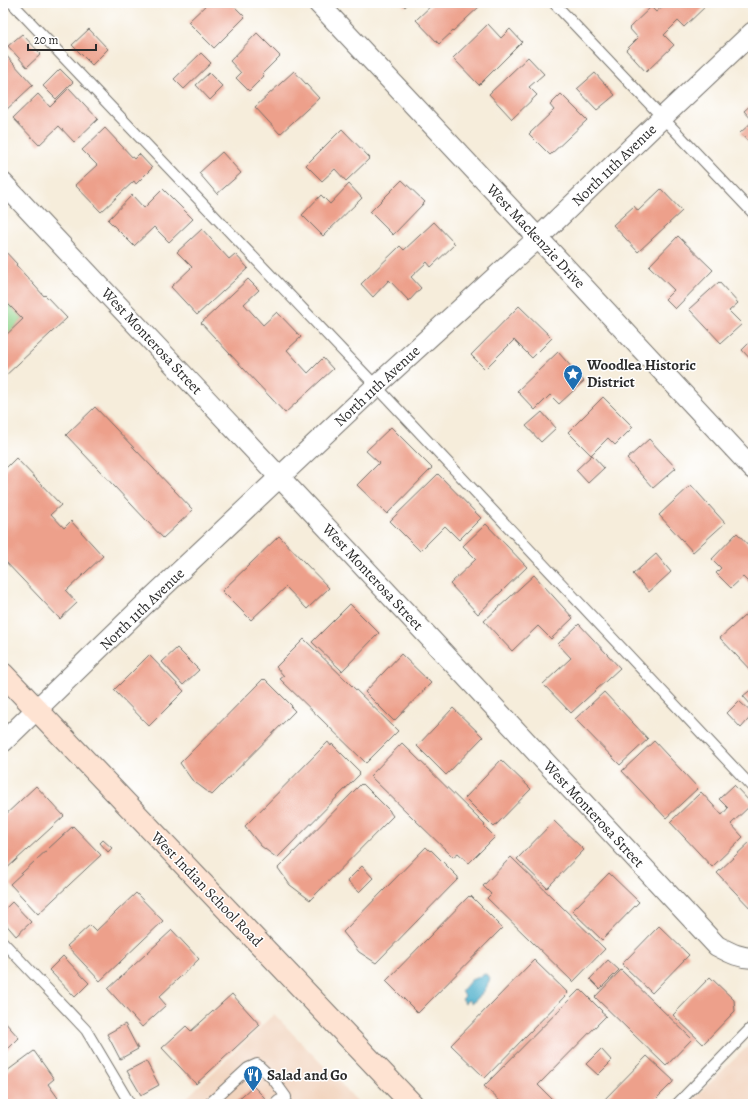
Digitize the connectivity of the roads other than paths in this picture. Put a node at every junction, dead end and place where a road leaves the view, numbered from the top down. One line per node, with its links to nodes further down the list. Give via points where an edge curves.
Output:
1 (12, 3): 9 (lane)
2 (318, 3): 8 (street, West Mackenzie Drive)
3 (554, 3): 5 (lane)
4 (753, 32): 5 (street, North 11th Avenue)
5 (663, 117): 7 (lane); 8 (street, North 11th Avenue)
6 (3, 183): 11 (street, West Monterosa Street)
7 (753, 213)
8 (538, 238): 9 (street, North 11th Avenue); 10 (street, West Mackenzie Drive)
9 (376, 386): 11 (street, North 11th Avenue); 15 (lane)
10 (753, 469)
11 (281, 478): 13 (street, North 11th Avenue); 17 (street, West Monterosa Street, via 718,946)
12 (3, 674): 13 (main road, West Indian School Road)
13 (36, 710): 14 (street, North 11th Avenue); 22 (main road, West Indian School Road)
14 (3, 742)
15 (753, 788)
16 (3, 942): 19 (lane, via 86,1030)
17 (752, 962)
18 (753, 1026): 23 (lane)
19 (130, 1104)
20 (209, 1104): 21 (lane, via 248,1068 257,1064 286,1097)
21 (275, 1104)
22 (412, 1104)
23 (677, 1104)

